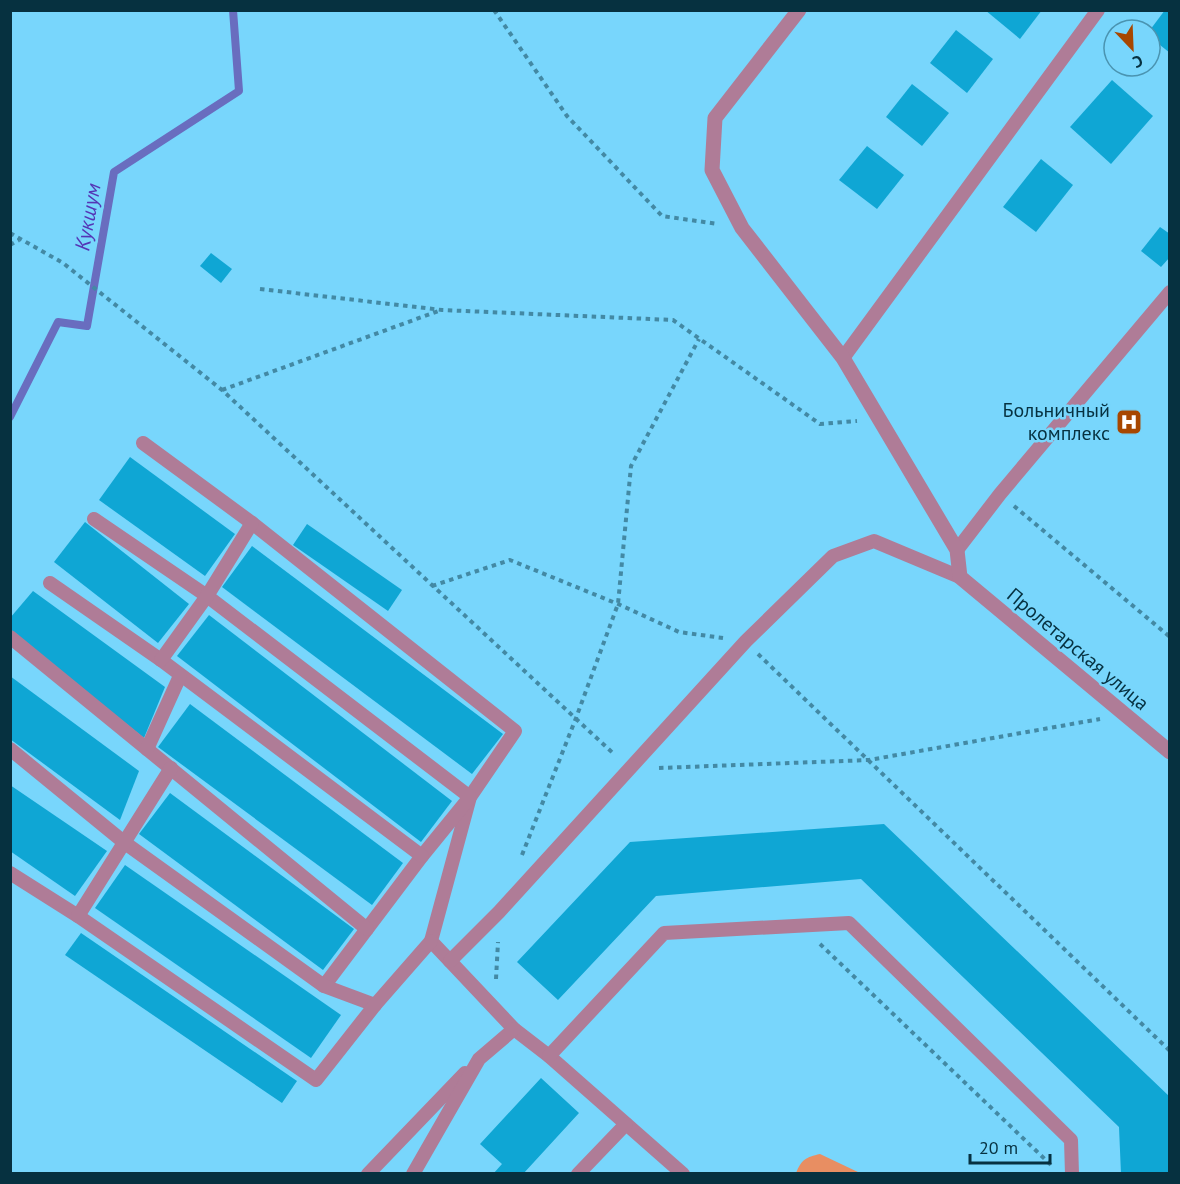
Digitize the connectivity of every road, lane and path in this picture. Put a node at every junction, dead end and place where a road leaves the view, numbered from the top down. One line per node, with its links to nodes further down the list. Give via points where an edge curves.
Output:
1 (494, 10): 4 (path, via 567,116 662,216)
2 (799, 10): 4 (street, via 715,118 712,170)
3 (1098, 10): 12 (lane)
4 (742, 228): 12 (street)
5 (10, 233): 6 (path)
6 (20, 240): 7 (path); 13 (path, via 63,263)
7 (10, 245)
8 (260, 289): 10 (path)
9 (1170, 292): 16 (lane)
10 (442, 310): 11 (path, via 673,320); 13 (path)
11 (699, 339): 14 (path, via 819,424); 24 (path, via 631,466)
12 (843, 358): 14 (street)
13 (222, 390): 22 (path)
14 (879, 419): 19 (street)
15 (144, 443): 18 (lane)
16 (1000, 494): 19 (lane); 26 (path)
17 (94, 519): 23 (lane)
18 (252, 523): 23 (lane); 38 (lane, via 515,731)
19 (957, 550): 20 (street)
20 (960, 577): 27 (lane, via 874,541 833,556); 30 (street, Пролетарская улица)
21 (50, 583): 28 (lane)
22 (432, 586): 24 (path, via 510,560); 31 (path)
23 (207, 596): 28 (lane); 38 (lane)
24 (618, 604): 27 (path, via 679,632); 31 (path)
25 (10, 637): 32 (lane)
26 (1170, 637)
27 (746, 641): 35 (path); 37 (lane)
28 (161, 660): 29 (lane)
29 (180, 676): 32 (lane); 40 (lane)
30 (1125, 715): 34 (street, Пролетарская улица); 35 (path)
31 (576, 718): 37 (path); 41 (path)
32 (147, 748): 36 (lane)
33 (10, 749): 39 (lane)
34 (1170, 752)
35 (869, 760): 37 (path); 53 (path)
36 (171, 768): 39 (lane); 46 (lane)
37 (630, 769): 43 (lane)
38 (470, 797): 40 (lane); 47 (lane)
39 (125, 843): 44 (lane); 49 (lane)
40 (422, 856): 46 (lane)
41 (521, 858)
42 (10, 873): 44 (lane)
43 (500, 912): 48 (lane); 51 (path)
44 (78, 916): 50 (lane, via 316,1080)
45 (800, 925): 54 (lane, via 664,933); 57 (path); 62 (lane, via 849,923 1071,1140)
46 (368, 929): 49 (lane)
47 (431, 941): 48 (lane); 50 (lane)
48 (450, 961): 51 (lane)
49 (324, 986): 50 (lane)
50 (375, 1005)
51 (495, 1006): 52 (lane)
52 (514, 1029): 54 (lane); 55 (lane)
53 (1170, 1051)
54 (549, 1056): 56 (lane)
55 (479, 1059): 59 (lane); 60 (lane)
56 (626, 1124): 58 (lane); 61 (lane)
57 (1051, 1165)
58 (678, 1172)
59 (368, 1173)
60 (413, 1173)
61 (578, 1173)
62 (1072, 1173)

